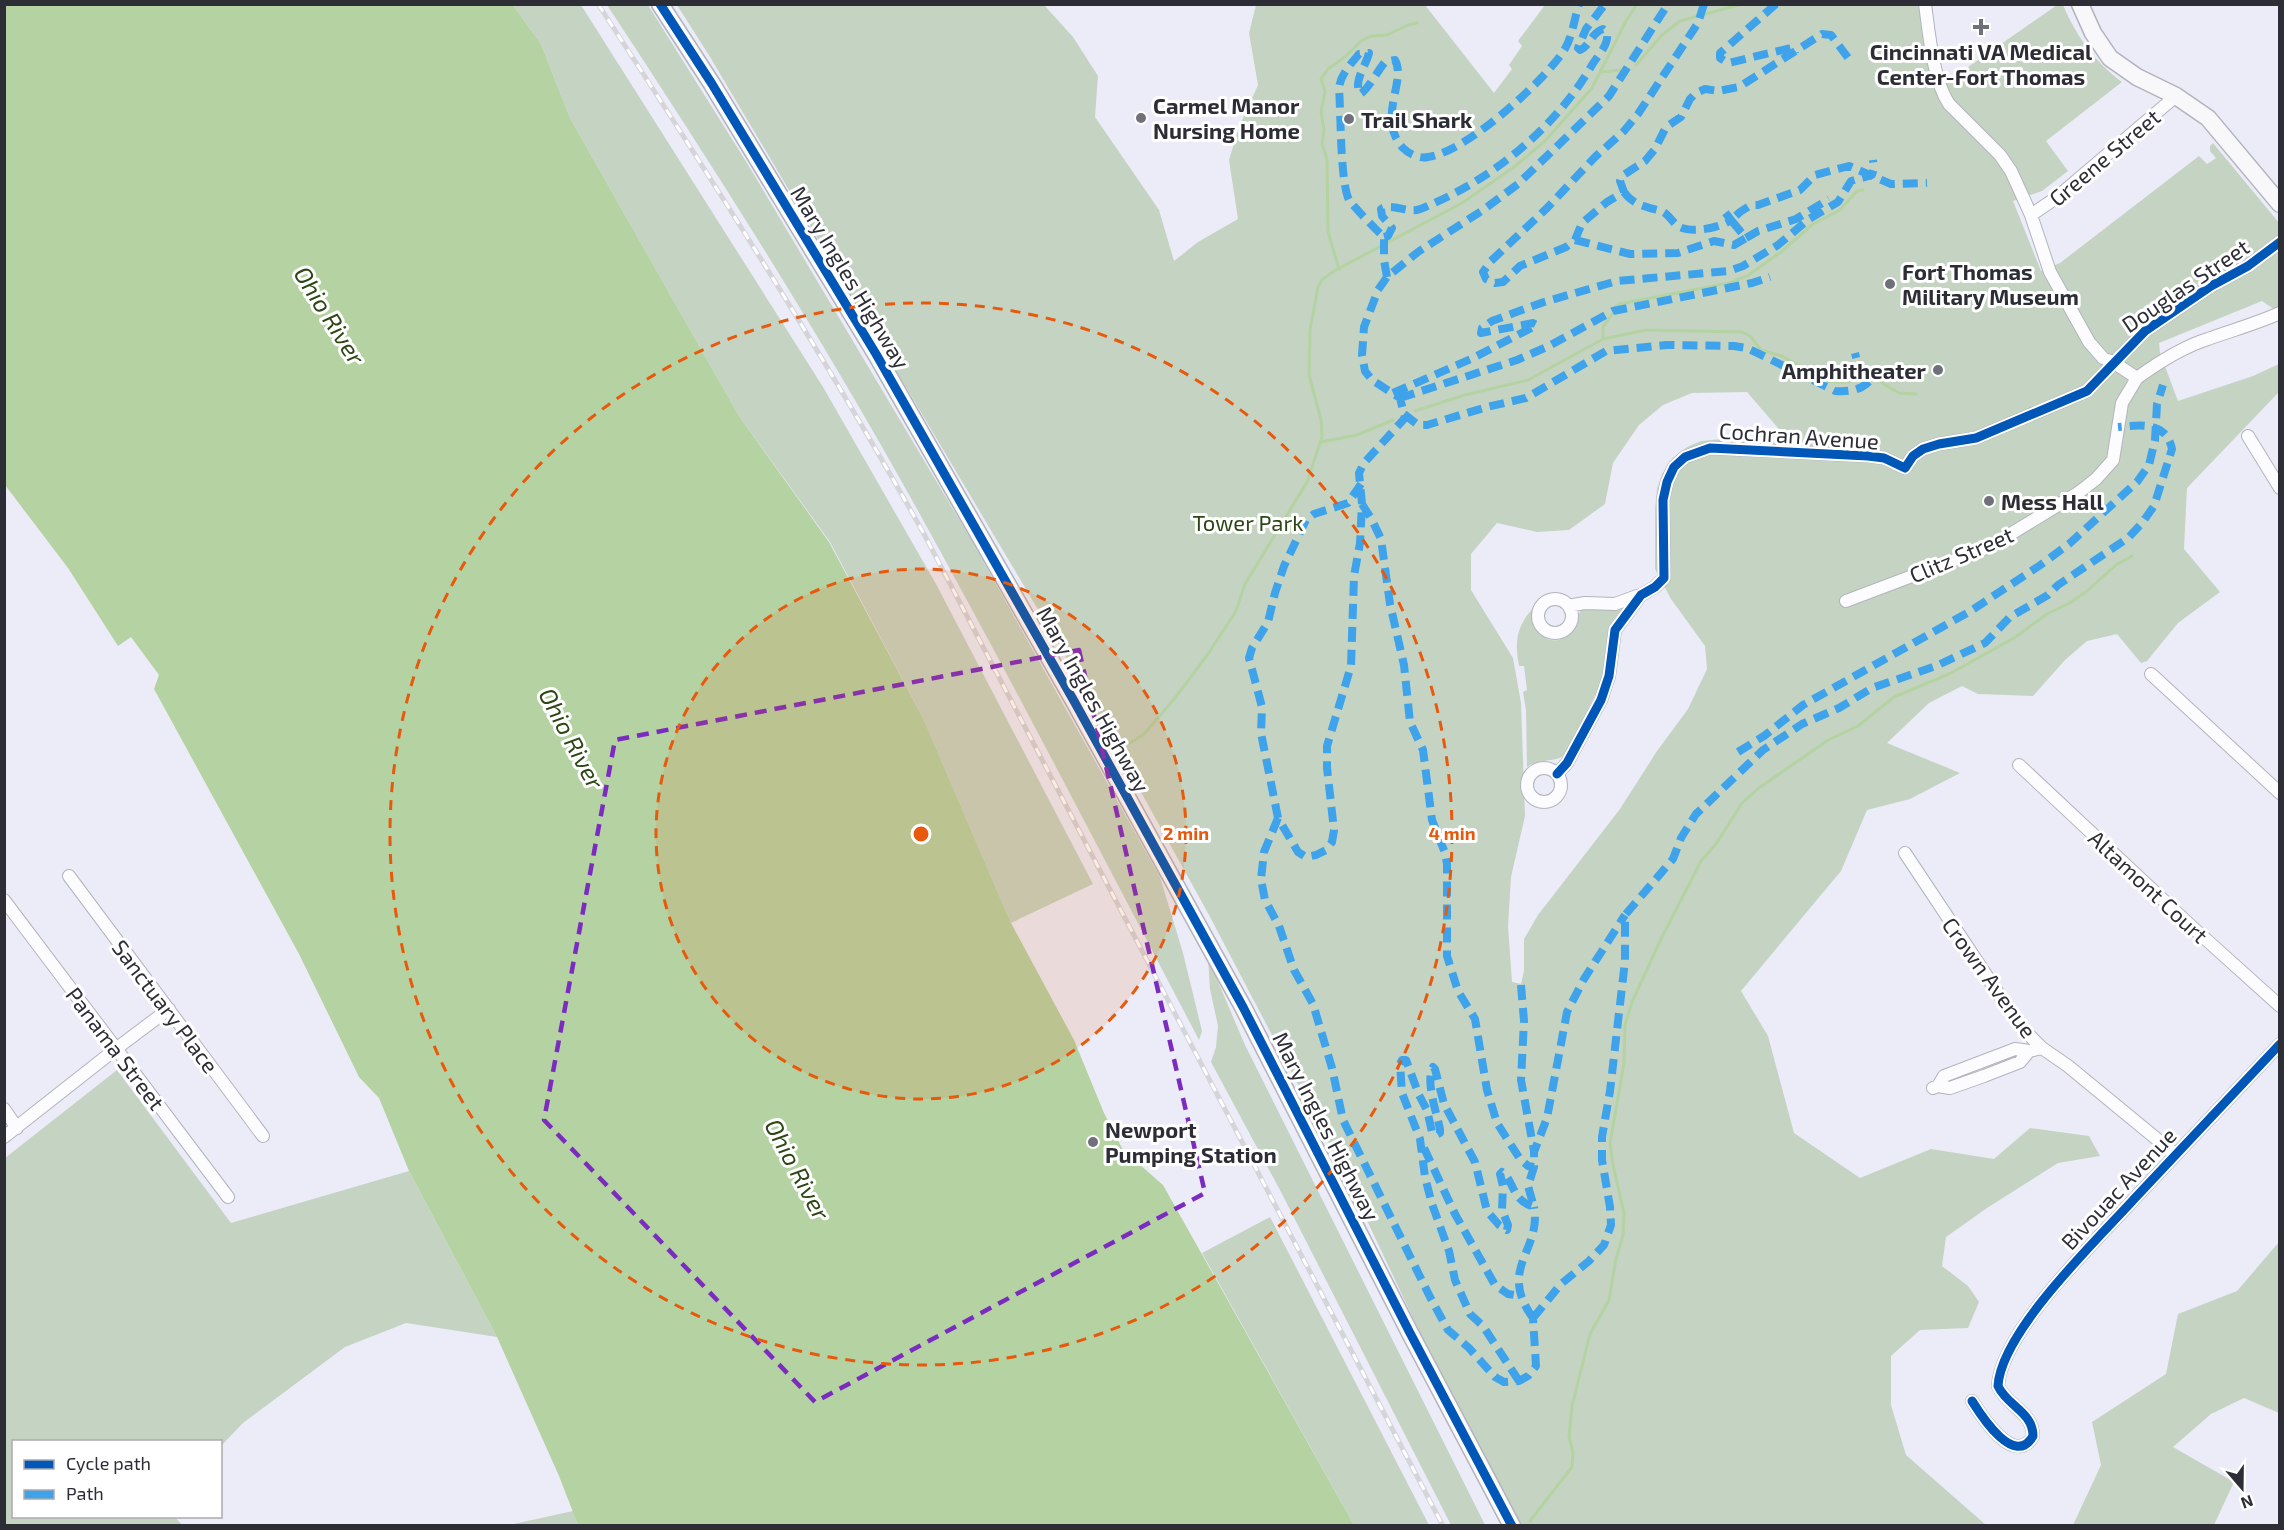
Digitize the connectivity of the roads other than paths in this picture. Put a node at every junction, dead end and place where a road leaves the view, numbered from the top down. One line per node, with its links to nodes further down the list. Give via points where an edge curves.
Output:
1 (660, 4): 36 (street, Mary Ingles Highway, via 887,373 1074,701 1243,1006)
2 (1924, 4): 6 (street, via 1943,95 2003,159)
3 (2080, 4): 4 (street, via 2110,58)
4 (2176, 96): 5 (street, via 2208,118); 6 (street, Greene Street)
5 (2280, 204)
6 (2031, 216): 9 (street, via 2050,272 2069,309 2097,353)
7 (2280, 242): 9 (street, Douglas Street, via 2145,331)
8 (2280, 313): 10 (street, via 2206,339)
9 (2113, 362): 10 (street); 13 (street, Cochran Avenue, via 2086,391 1976,438 1923,449 1905,468 1884,458 1868,456 1734,448 1710,448 1685,457 1674,467 1665,491 1664,578)
10 (2137, 378): 14 (street, Clitz Street, via 2122,403 2113,460 2078,493 1989,547)
11 (2248, 436): 12 (street)
12 (2280, 488)
13 (1641, 595): 15 (street, via 1615,604 1580,603); 18 (street, via 1615,630 1609,676 1601,700)
14 (1845, 601)
15 (1570, 609)
16 (2151, 674): 19 (street)
17 (2019, 765): 23 (street, Altamont Court)
18 (1557, 774)
19 (2280, 793)
20 (1905, 853): 27 (street, Crown Avenue)
21 (69, 876): 24 (street, Sanctuary Place)
22 (4, 900): 26 (street, Panama Street)
23 (2280, 1005)
24 (169, 1009): 26 (street); 31 (street, Sanctuary Place)
25 (2280, 1044): 33 (street, Bivouac Avenue)
26 (117, 1047): 30 (street); 34 (street, Panama Street)
27 (2036, 1049): 28 (street, via 2015,1049 1944,1077); 33 (street, Crown Avenue)
28 (1934, 1087)
29 (4, 1109): 30 (street)
30 (17, 1128): 32 (street)
31 (263, 1136)
32 (4, 1137)
33 (2175, 1154): 35 (street, Bivouac Avenue, via 2041,1303 2000,1370 2000,1391 2031,1422 2033,1436 2029,1443 2012,1446 2001,1438)
34 (228, 1197)
35 (1972, 1401)
36 (1512, 1526)

